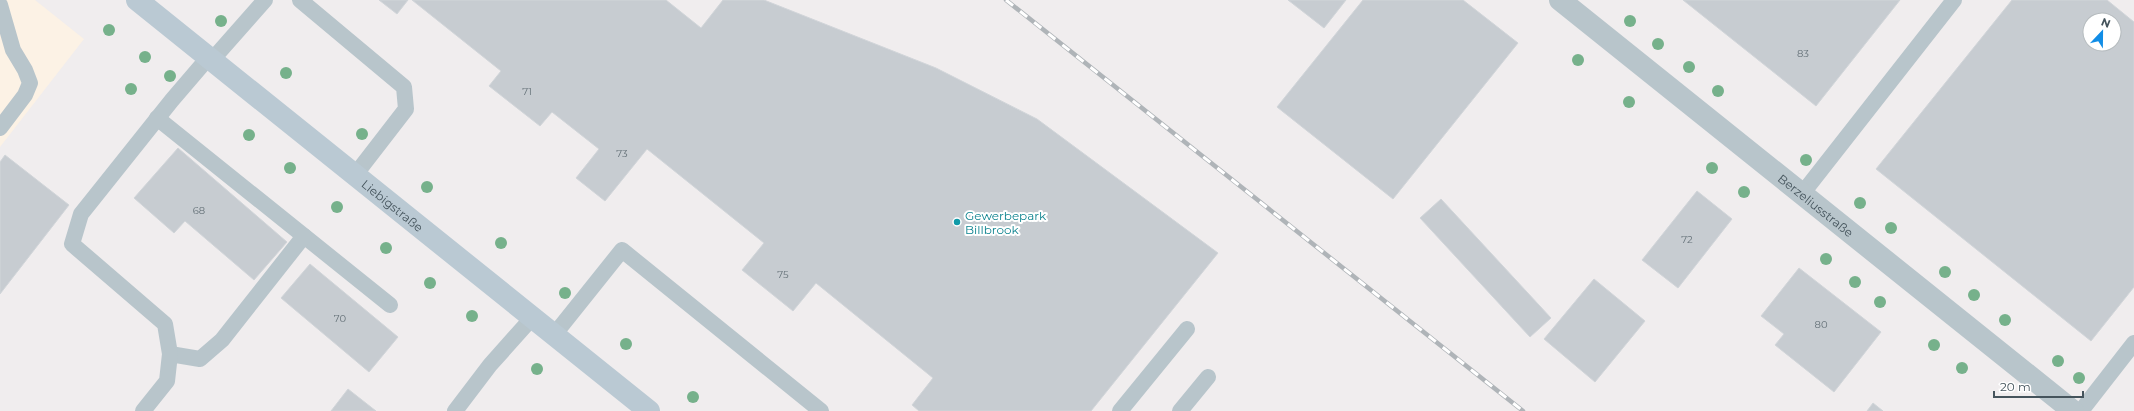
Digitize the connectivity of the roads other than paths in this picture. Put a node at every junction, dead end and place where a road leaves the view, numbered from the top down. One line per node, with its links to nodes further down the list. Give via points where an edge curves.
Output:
1 (138, 0): 7 (main road, Liebigstraße)
2 (265, 0): 7 (lane)
3 (300, 0): 10 (lane, via 404,87 406,109)
4 (1560, 0): 11 (street, Berzeliusstraße)
5 (1954, 0): 11 (lane)
6 (0, 5): 9 (lane, via 13,50 30,83 25,95)
7 (210, 59): 8 (lane); 10 (main road, Liebigstraße)
8 (157, 118): 12 (lane); 18 (lane, via 81,214 72,244 164,324)
9 (0, 128)
10 (355, 175): 14 (main road, Liebigstraße)
11 (1802, 194): 26 (street, Berzeliusstraße)
12 (304, 236): 13 (lane); 18 (lane, via 222,340 200,359)
13 (390, 305)
14 (532, 318): 16 (main road, Liebigstraße); 22 (lane, via 490,365)
15 (1187, 329): 24 (lane)
16 (554, 335): 20 (lane, via 622,250); 23 (main road, Liebigstraße)
17 (2134, 343): 27 (lane)
18 (170, 354): 21 (lane, via 167,381)
19 (1208, 377): 25 (lane)
20 (819, 410)
21 (143, 411)
22 (455, 411)
23 (649, 411)
24 (1120, 411)
25 (1180, 411)
26 (2073, 411)
27 (2081, 411)

